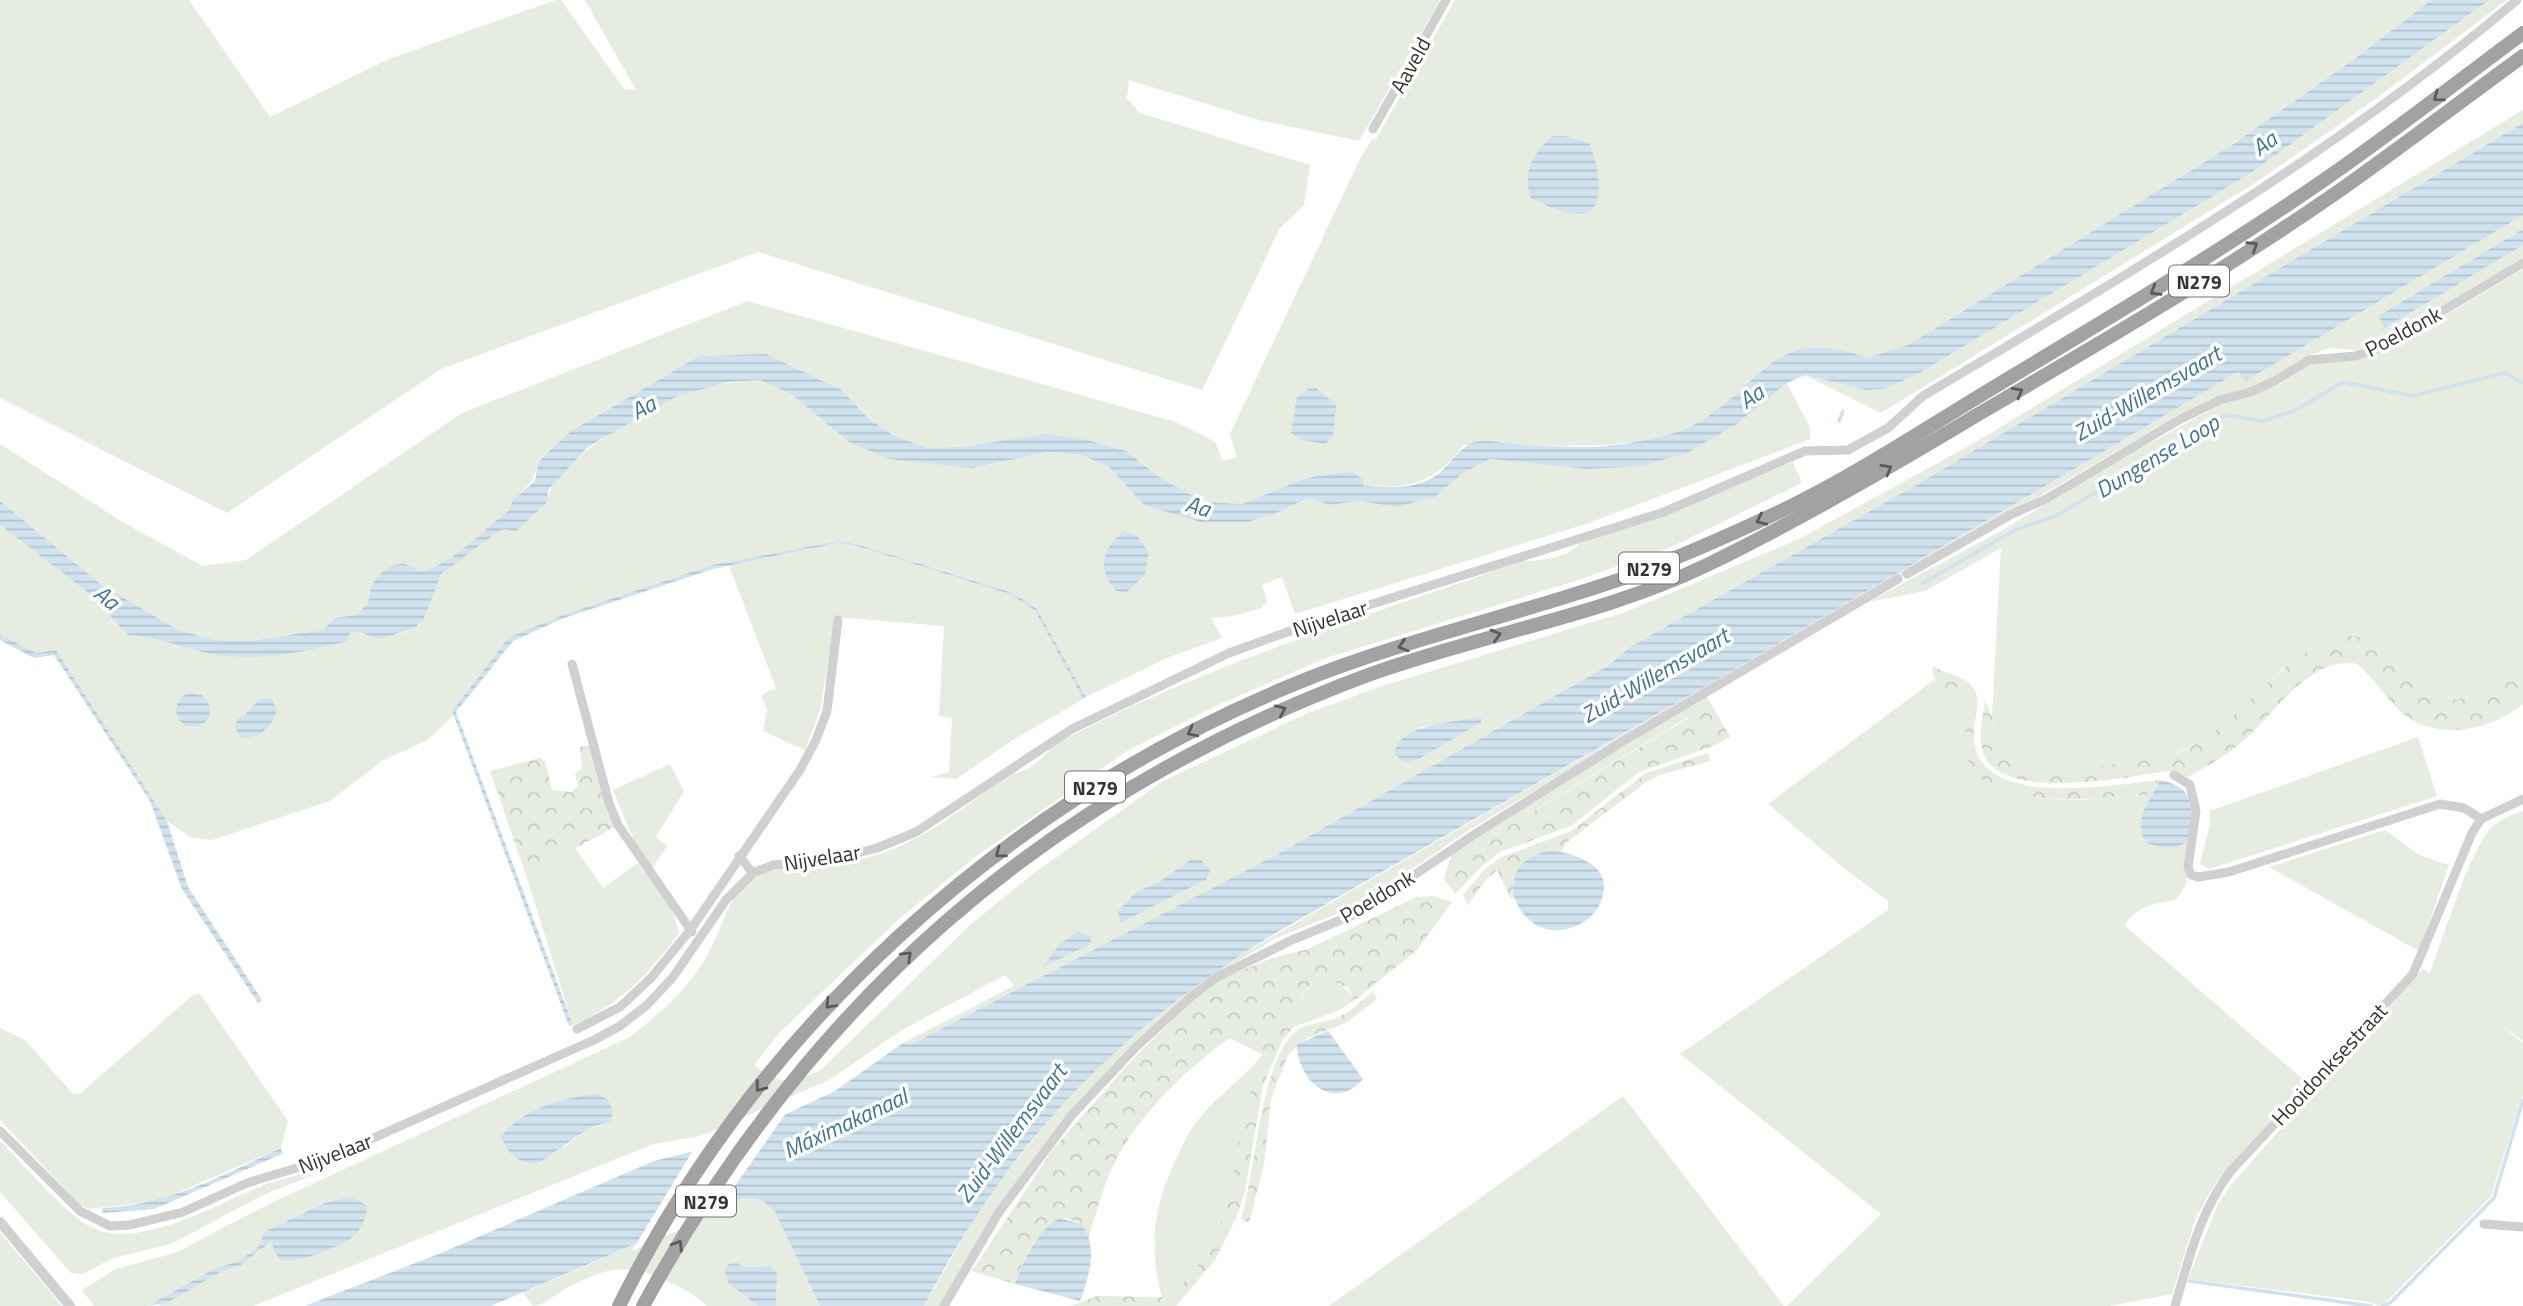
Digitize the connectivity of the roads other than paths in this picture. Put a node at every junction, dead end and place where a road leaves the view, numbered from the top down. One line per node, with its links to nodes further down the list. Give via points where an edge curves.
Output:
1 (1446, 0): 7 (street, Aaveld)
2 (2517, 0): 15 (street, Nijvelaar, via 2276,181 1921,397 1888,428 1848,450 1805,451 1664,512 1229,653 1072,729 916,832 835,859 772,865)
3 (2523, 28): 6 (highway, N279)
4 (2523, 33): 6 (highway, N279)
5 (2523, 55): 25 (highway, N279, one-way to 5, via 716,1184 775,1102 842,1022 928,936 1063,830 1160,769 1304,700 1376,672 1688,574 1790,525 2098,345 2335,194)
6 (2492, 56): 24 (highway, N279, one-way to 24, via 2345,165 2233,240 1823,490 1618,580 1296,683 1157,750 1049,817 950,893 862,971 787,1051 679,1199)
7 (1373, 129)
8 (2523, 263): 26 (street, Poeldonk, via 2382,347 2354,356 2309,360 2276,381 2179,420 1614,747 1358,913 1217,977 1136,1047 1072,1115 999,1212)
9 (838, 620): 14 (street, via 827,712 816,740)
10 (572, 664): 16 (street, via 618,825)
11 (2174, 775): 13 (street, via 2189,785 2196,811 2188,867 2198,877 2229,872 2440,804 2464,808)
12 (2523, 799): 13 (street)
13 (2481, 819): 27 (street, Hooidonksestraat, via 2413,974 2214,1194 2199,1226)
14 (739, 856): 15 (street); 16 (street)
15 (753, 873): 17 (street, Nijvelaar, via 726,900)
16 (691, 929): 17 (street); 18 (street, via 652,978 620,1007)
17 (698, 943): 19 (street, Nijvelaar, via 647,1005 594,1040 326,1159 247,1183 149,1222 110,1226 95,1221)
18 (577, 1029)
19 (0, 1131)
20 (0, 1222): 23 (street)
21 (2484, 1224): 22 (street)
22 (2523, 1227)
23 (70, 1306)
24 (620, 1306)
25 (643, 1306)
26 (944, 1306)
27 (2175, 1306)

